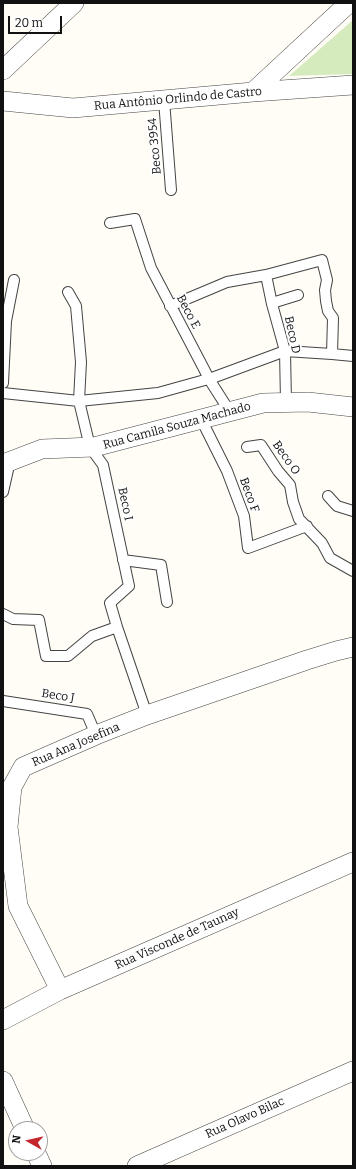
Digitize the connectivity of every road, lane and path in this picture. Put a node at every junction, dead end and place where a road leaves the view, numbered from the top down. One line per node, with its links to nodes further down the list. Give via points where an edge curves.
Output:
1 (74, 3): 3 (street)
2 (350, 3): 5 (street)
3 (3, 70)
4 (353, 86): 5 (street, Rua Antônio Orlindo de Castro)
5 (253, 92): 6 (street, Rua Antônio Orlindo de Castro)
6 (164, 100): 7 (street, Rua Antônio Orlindo de Castro, via 73,108); 8 (lane, Beco 3954)
7 (3, 101)
8 (171, 190)
9 (110, 223): 15 (lane, Beco E, via 135,219 151,268)
10 (266, 275): 14 (lane, Beco D); 15 (lane, via 227,282); 18 (lane, via 322,260 327,280 326,302 333,318)
11 (14, 280): 16 (lane)
12 (68, 292): 23 (lane, Beco I, via 76,306 81,362)
13 (298, 295): 14 (lane)
14 (272, 303): 17 (lane, Beco D)
15 (170, 306): 20 (lane, Beco E)
16 (4, 321): 21 (lane)
17 (285, 351): 18 (lane); 20 (lane); 24 (lane, Beco D)
18 (332, 354): 19 (lane)
19 (353, 356)
20 (208, 379): 23 (lane, via 158,393); 26 (lane, Beco E)
21 (3, 383)
22 (3, 393): 23 (lane)
23 (79, 401): 28 (lane, Beco I)
24 (286, 402): 25 (street, Rua Camila Souza Machado); 26 (street, Rua Camila Souza Machado, via 263,403)
25 (353, 407)
26 (230, 412): 27 (street, Rua Camila Souza Machado)
27 (201, 419): 28 (street, Rua Camila Souza Machado); 34 (lane, Beco F, via 227,471 244,516 248,548)
28 (90, 447): 30 (street, Rua Camila Souza Machado, via 42,449); 35 (lane, Beco I, via 103,465)
29 (247, 447): 34 (lane, Beco O, via 261,445 290,486 299,518)
30 (6, 463): 31 (lane)
31 (3, 492)
32 (328, 496): 33 (lane, via 337,506)
33 (353, 511)
34 (307, 526): 36 (lane, Beco O, via 322,543 330,558)
35 (123, 560): 37 (lane, via 161,565); 39 (lane, Beco I, via 129,586 110,603)
36 (353, 571)
37 (167, 602)
38 (3, 614): 39 (lane, via 12,618 39,620 46,656 68,656 92,636)
39 (117, 628): 42 (lane, Beco I)
40 (353, 647): 42 (street, Rua Ana Josefina)
41 (3, 701): 43 (lane, Beco J, via 87,714)
42 (147, 716): 43 (street, Rua Ana Josefina)
43 (96, 735): 45 (street, Rua Ana Josefina, via 23,767 12,787 8,827 18,906)
44 (353, 862): 45 (street, Rua Visconde de Taunay)
45 (60, 990): 46 (street, Rua Visconde de Taunay)
46 (3, 1020)
47 (353, 1071): 50 (street, Rua Olavo Bilac)
48 (3, 1081): 49 (street)
49 (21, 1121)
50 (137, 1166)

